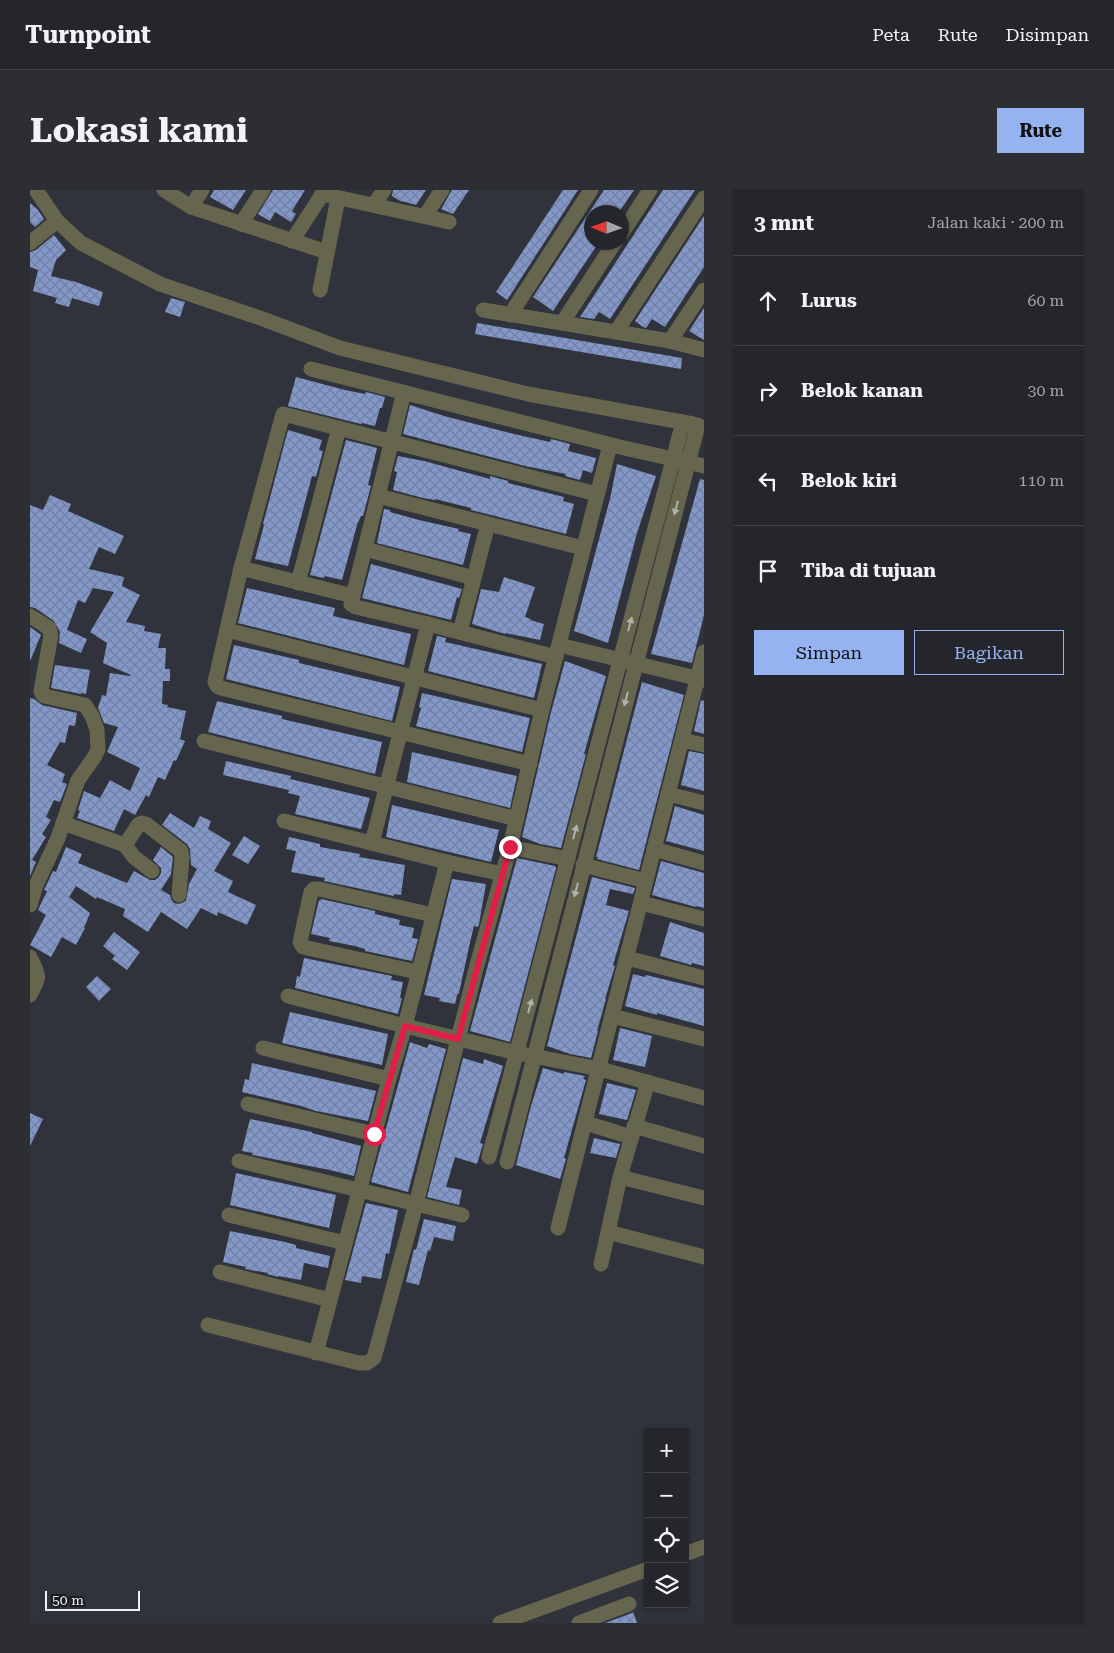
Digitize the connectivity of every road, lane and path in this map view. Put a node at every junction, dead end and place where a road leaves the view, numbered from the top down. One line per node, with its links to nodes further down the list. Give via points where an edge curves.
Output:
1 (36, 190): 15 (street)
2 (164, 190): 13 (street)
3 (202, 190): 13 (street)
4 (264, 190): 18 (street)
5 (384, 190): 12 (street)
6 (442, 190): 14 (street)
7 (591, 190): 26 (street)
8 (650, 190): 17 (street)
9 (324, 192): 10 (street); 19 (street)
10 (338, 198): 12 (street); 22 (street)
11 (704, 198): 28 (street)
12 (374, 205): 14 (street)
13 (191, 207): 18 (street)
14 (425, 216): 16 (street)
15 (57, 221): 20 (street); 33 (street, via 90,249 160,284 340,348 528,394)
16 (449, 222)
17 (629, 222)
18 (241, 224): 19 (street)
19 (292, 241): 22 (street)
20 (30, 243)
21 (611, 250): 27 (street)
22 (327, 252): 23 (street)
23 (320, 290)
24 (704, 290): 29 (street)
25 (483, 310): 26 (street)
26 (510, 314): 27 (street)
27 (562, 323): 28 (street)
28 (616, 332): 29 (street)
29 (670, 342): 30 (street)
30 (704, 350)
31 (311, 369): 32 (street)
32 (404, 392): 36 (street); 37 (street)
33 (683, 422): 34 (street); 38 (street)
34 (701, 425): 38 (street)
35 (339, 428): 36 (street); 45 (street, via 283,414); 47 (street)
36 (392, 442): 40 (street); 41 (street)
37 (610, 445): 38 (street); 40 (street)
38 (681, 460): 39 (street); 55 (street)
39 (704, 466)
40 (597, 494): 43 (street)
41 (378, 496): 42 (street); 44 (street)
42 (488, 524): 43 (street); 46 (street)
43 (583, 548): 53 (street)
44 (365, 549): 46 (street); 48 (street)
45 (241, 568): 47 (street); 51 (street)
46 (474, 578): 52 (street)
47 (298, 583): 48 (street)
48 (352, 596): 50 (street, via 351,604 356,607)
49 (30, 616): 69 (street, via 49,628 51,636 42,694 86,706 97,730 98,749 78,780)
50 (428, 624): 52 (street); 56 (street)
51 (226, 630): 56 (street); 59 (street, via 215,682 217,686)
52 (460, 632): 53 (street)
53 (557, 651): 55 (street); 58 (street)
54 (704, 652): 57 (street)
55 (628, 661): 57 (street); 74 (street, one-way to 55); 77 (street, one-way to 77)
56 (414, 678): 58 (street); 59 (street)
57 (701, 679): 60 (street)
58 (542, 710): 63 (street)
59 (400, 733): 63 (street); 64 (street)
60 (682, 740): 62 (street); 65 (street)
61 (204, 741): 64 (street)
62 (704, 745)
63 (530, 764): 67 (street)
64 (386, 787): 67 (street); 70 (street)
65 (668, 794): 66 (street); 73 (street)
66 (704, 803)
67 (517, 819): 72 (street)
68 (284, 821): 70 (street)
69 (63, 823): 71 (street); 83 (street)
70 (372, 843): 75 (street)
71 (124, 845): 78 (street); 81 (street, via 141,823 180,849)
72 (510, 847): 74 (street); 79 (street)
73 (654, 849): 76 (street); 80 (street)
74 (568, 859): 97 (street, one-way to 74)
75 (446, 862): 79 (street); 84 (street)
76 (704, 863)
77 (583, 865): 80 (street); 98 (street, one-way to 98)
78 (152, 871)
79 (503, 874): 94 (street)
80 (646, 881): 82 (street)
81 (179, 895)
82 (641, 903): 85 (street); 87 (street)
83 (30, 906)
84 (433, 915): 88 (street); 88 (street, via 319,889 311,892 300,942 303,946)
85 (704, 919)
86 (30, 957): 90 (street, via 38,974)
87 (627, 958): 89 (street); 92 (street)
88 (417, 972): 93 (street)
89 (704, 978)
90 (30, 996)
91 (288, 996): 93 (street)
92 (612, 1016): 95 (street); 99 (street)
93 (405, 1026): 94 (street); 100 (street)
94 (458, 1039): 97 (street); 114 (street)
95 (704, 1039)
96 (263, 1048): 100 (street)
97 (518, 1053): 98 (street); 108 (street)
98 (533, 1057): 99 (street); 110 (street)
99 (600, 1068): 101 (street); 104 (street)
100 (389, 1079): 106 (street)
101 (648, 1082): 102 (street); 105 (street)
102 (704, 1098)
103 (248, 1104): 106 (street)
104 (586, 1123): 105 (street); 117 (street)
105 (632, 1131): 107 (street); 111 (street)
106 (374, 1134): 112 (street)
107 (704, 1146)
108 (489, 1157)
109 (239, 1161): 112 (street)
110 (506, 1162)
111 (620, 1177): 113 (street); 118 (street)
112 (359, 1190): 114 (street); 119 (street)
113 (704, 1198)
114 (416, 1204): 116 (street); 125 (street, via 374,1358 363,1363)
115 (229, 1215): 119 (street)
116 (462, 1215)
117 (558, 1228)
118 (608, 1232): 120 (street); 121 (street)
119 (345, 1243): 123 (street)
120 (704, 1257)
121 (601, 1264)
122 (220, 1272): 123 (street)
123 (330, 1300): 125 (street)
124 (208, 1325): 125 (street)
125 (316, 1353)
126 (704, 1547): 127 (street)
127 (689, 1553)
128 (644, 1571): 130 (street)
129 (629, 1604): 132 (street)
130 (525, 1619): 131 (street)
131 (500, 1623)
132 (579, 1623)

